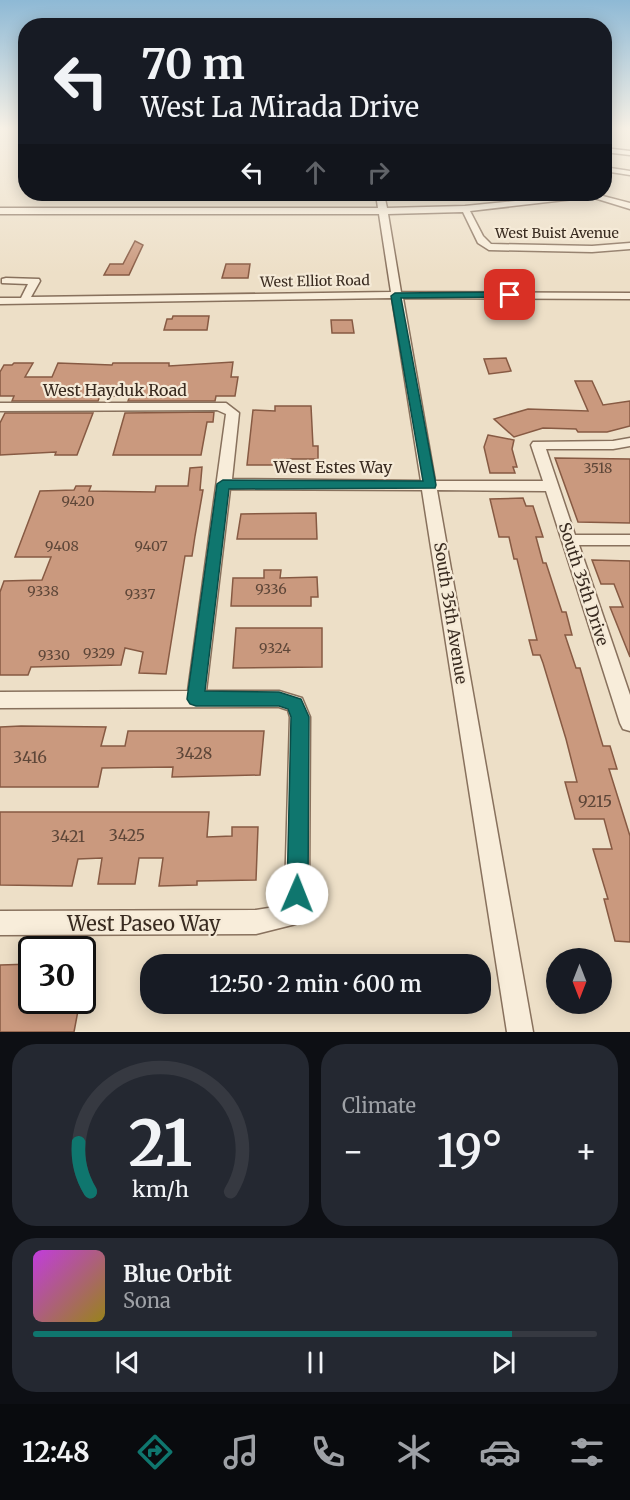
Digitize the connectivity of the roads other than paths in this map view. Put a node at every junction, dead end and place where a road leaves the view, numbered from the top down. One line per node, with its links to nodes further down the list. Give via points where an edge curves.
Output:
1 (381, 201): 9 (street, South 35th Avenue)
2 (550, 201): 4 (street)
3 (612, 201): 5 (street)
4 (508, 202): 6 (street)
5 (630, 206)
6 (465, 209): 9 (street); 11 (street, West Buist Avenue, via 483,245 580,249)
7 (0, 211): 8 (street)
8 (10, 211): 9 (street); 10 (street)
9 (383, 211): 13 (street, South 35th Avenue)
10 (0, 225)
11 (630, 246)
12 (6, 281): 15 (street, via 35,281)
13 (395, 296): 14 (street, West Elliot Road); 15 (street, West Elliot Road); 20 (street, South 35th Avenue)
14 (630, 296)
15 (24, 301): 16 (street, West Elliot Road)
16 (0, 302)
17 (0, 407): 19 (street, West Hayduk Road, via 230,409 233,413)
18 (630, 442): 21 (street, South 35th Drive, via 538,445)
19 (223, 484): 20 (street, West Estes Way); 25 (street)
20 (430, 485): 21 (street, West Estes Way); 29 (street, South 35th Avenue)
21 (551, 486): 22 (street, South 35th Drive)
22 (569, 540): 23 (street); 24 (street, South 35th Drive)
23 (630, 540)
24 (623, 680): 27 (street, South 35th Drive)
25 (196, 699): 26 (street); 28 (street, West Paseo Way, via 279,699 295,704 300,717 297,894 288,916 256,922)
26 (0, 700)
27 (630, 723)
28 (0, 923)
29 (520, 1032)

